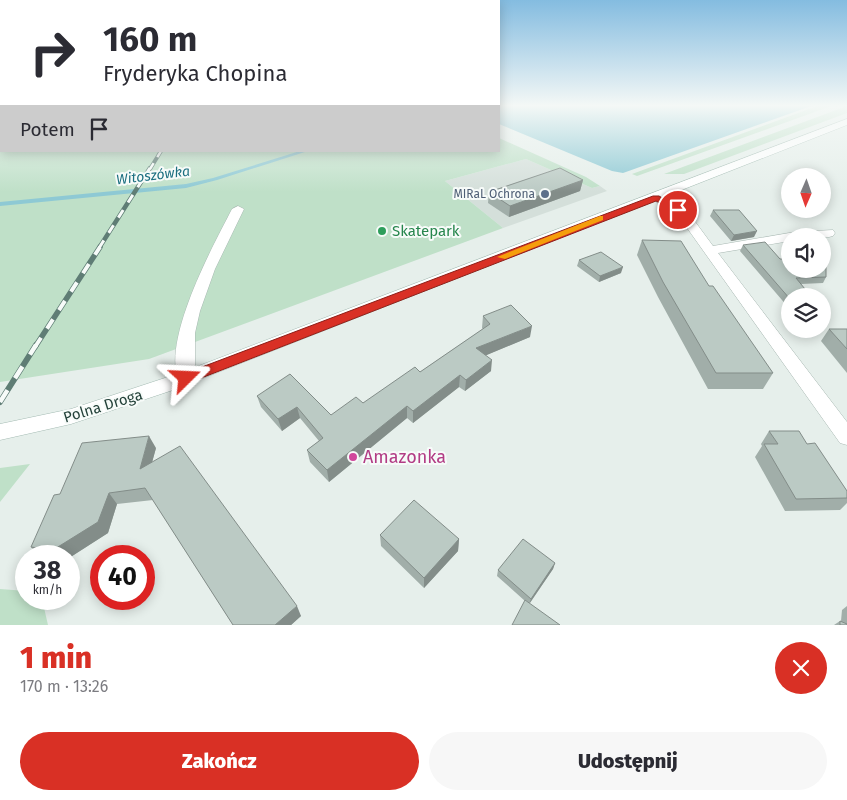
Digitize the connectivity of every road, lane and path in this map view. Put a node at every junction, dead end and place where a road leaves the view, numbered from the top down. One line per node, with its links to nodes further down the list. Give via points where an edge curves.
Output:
1 (816, 134): 2 (street, Polna Droga)
2 (656, 198): 5 (street, via 684,215); 6 (street, Polna Droga)
3 (238, 208): 6 (street, via 199,288 184,362)
4 (781, 238): 5 (street)
5 (710, 250): 8 (street)
6 (186, 378): 7 (street, Polna Droga, via 117,403)
7 (0, 432)
8 (847, 437)

